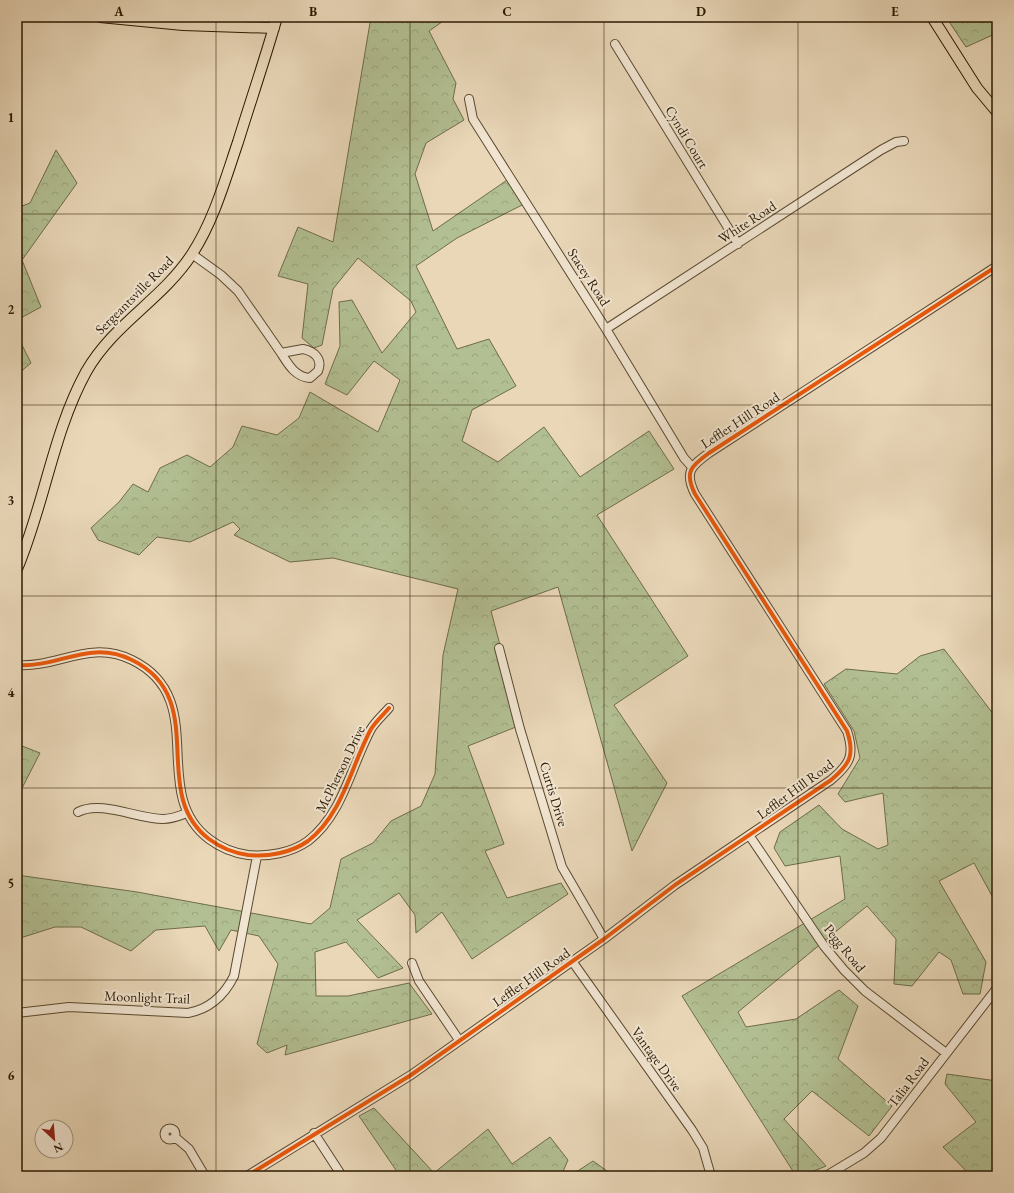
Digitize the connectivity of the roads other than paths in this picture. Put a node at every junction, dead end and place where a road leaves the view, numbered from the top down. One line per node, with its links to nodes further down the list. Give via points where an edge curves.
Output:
1 (100, 17): 4 (main road, via 182,25)
2 (277, 17): 4 (main road, Sergeantsville Road)
3 (932, 17): 7 (main road, via 977,88)
4 (274, 28): 10 (main road, Sergeantsville Road, via 219,197)
5 (615, 44): 9 (street, Cyndi Court)
6 (469, 99): 12 (street, Stacey Road, via 473,119)
7 (997, 112)
8 (904, 140): 9 (street, White Road, via 888,146)
9 (738, 244): 12 (street, White Road)
10 (192, 254): 13 (street, via 238,291); 15 (main road, Sergeantsville Road, via 168,283 112,335 86,374 66,419)
11 (997, 266): 14 (street, Leffler Hill Road, via 709,453)
12 (606, 329): 14 (street, Stacey Road)
13 (281, 353): 13 (street, via 300,376 310,378 318,372 320,361 310,350)
14 (692, 467): 21 (street, Leffler Hill Road, via 689,478 695,494 850,740 851,759 839,774)
15 (17, 569)
16 (499, 648): 23 (street, Curtis Drive, via 520,729 562,867)
17 (17, 665): 20 (street, McPherson Drive, via 42,664 79,653 103,652 133,660 150,673 163,688 174,711 178,728 178,780)
18 (389, 708): 22 (street, McPherson Drive, via 372,728 331,817 319,832 304,844 286,852)
19 (78, 812): 20 (street, via 91,807 163,819)
20 (187, 813): 22 (street, McPherson Drive, via 204,835 218,846 234,853)
21 (749, 835): 23 (street, Leffler Hill Road, via 663,894); 29 (street, Pegg Road, via 824,946 844,970 866,992)
22 (257, 856): 27 (street, Moonlight Trail, via 234,976 229,987 214,1002 188,1014 69,1007)
23 (604, 939): 24 (street, Leffler Hill Road)
24 (572, 961): 28 (street, Leffler Hill Road); 35 (street, Vantage Drive, via 692,1130 703,1148)
25 (412, 964): 28 (street, via 419,981)
26 (997, 988): 29 (street, Talia Road)
27 (17, 1013)
28 (459, 1040): 30 (street, Leffler Hill Road, via 397,1084)
29 (946, 1053): 36 (street, Talia Road, via 881,1138 864,1153)
30 (314, 1133): 33 (street, Leffler Hill Road); 34 (street)
31 (175, 1136): 32 (street, via 189,1149)
32 (205, 1176)
33 (247, 1176)
34 (342, 1176)
35 (711, 1176)
36 (826, 1176)

